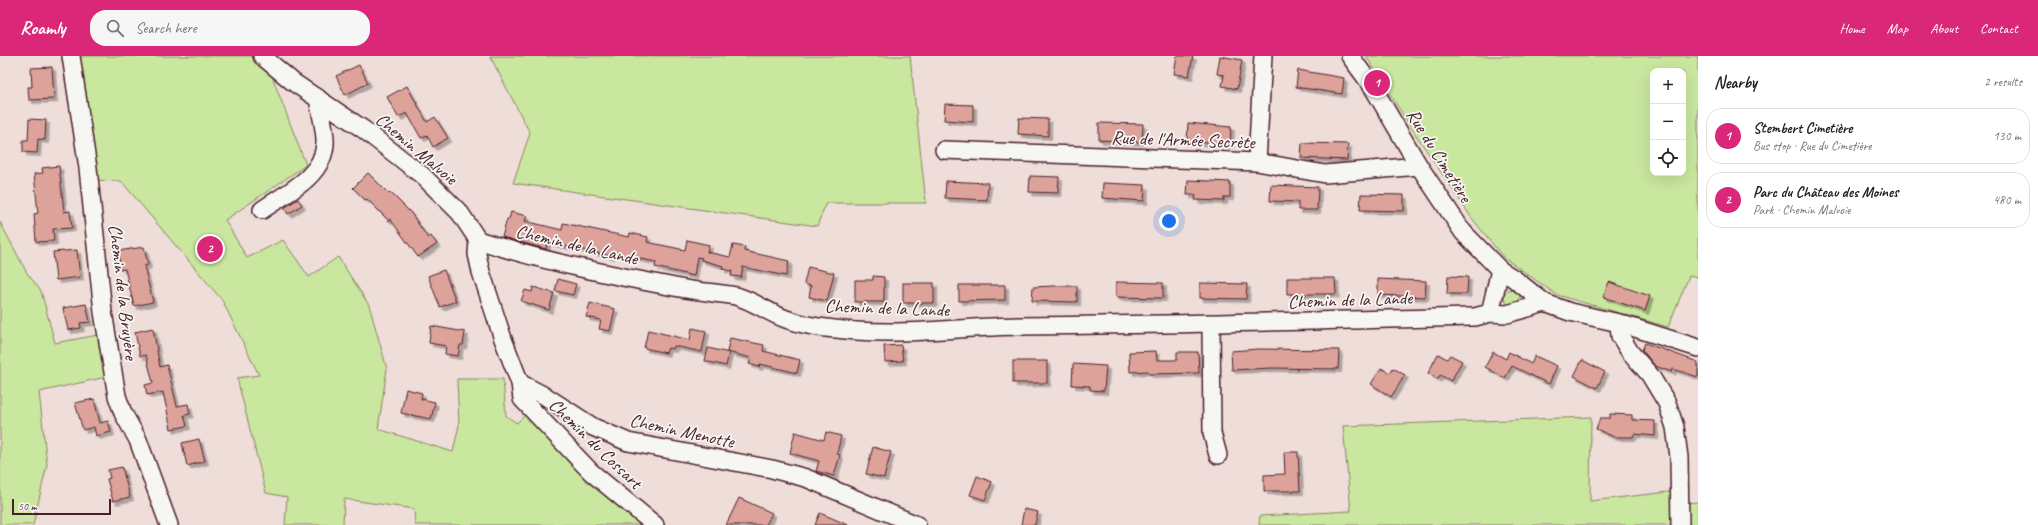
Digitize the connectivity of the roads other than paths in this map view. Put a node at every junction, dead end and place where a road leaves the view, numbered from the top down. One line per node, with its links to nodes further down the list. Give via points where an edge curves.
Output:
1 (71, 56): 19 (street, Chemin de la Bruyère, via 88,168 103,312 117,396 138,440)
2 (262, 56): 5 (street, Chemin Malvoie, via 293,82)
3 (1263, 56): 7 (street)
4 (1350, 56): 8 (street, Rue du Cimetière, via 1388,110)
5 (318, 98): 9 (street, via 326,144 319,167 305,181); 10 (street, Chemin Malvoie, via 423,176 460,213)
6 (944, 150): 7 (street, Rue de l'Armée Secrète)
7 (1257, 162): 8 (street, Rue de l'Armée Secrète, via 1325,174)
8 (1420, 166): 11 (street, Rue du Cimetière, via 1463,232)
9 (262, 210)
10 (478, 240): 14 (street, Chemin de la Lande, via 627,278 736,296 785,319 823,327 904,332 1007,326); 17 (street, via 477,254 481,272)
11 (1500, 270): 12 (street, Rue du Cimetière); 13 (street)
12 (1545, 303): 13 (street, Chemin de la Lande, via 1507,314); 15 (street)
13 (1490, 314): 14 (street, Chemin de la Lande, via 1475,317)
14 (1211, 324): 18 (street, via 1212,432)
15 (1618, 324): 16 (street); 22 (street, via 1620,336 1630,352 1650,375 1668,403 1675,427 1679,457)
16 (1698, 348)
17 (520, 383): 20 (street, Chemin du Cossart, via 522,399 591,472); 21 (street, Chemin Menotte, via 594,427 628,442 772,469 806,478)
18 (1218, 455)
19 (169, 525)
20 (655, 525)
21 (917, 525)
22 (1680, 525)

